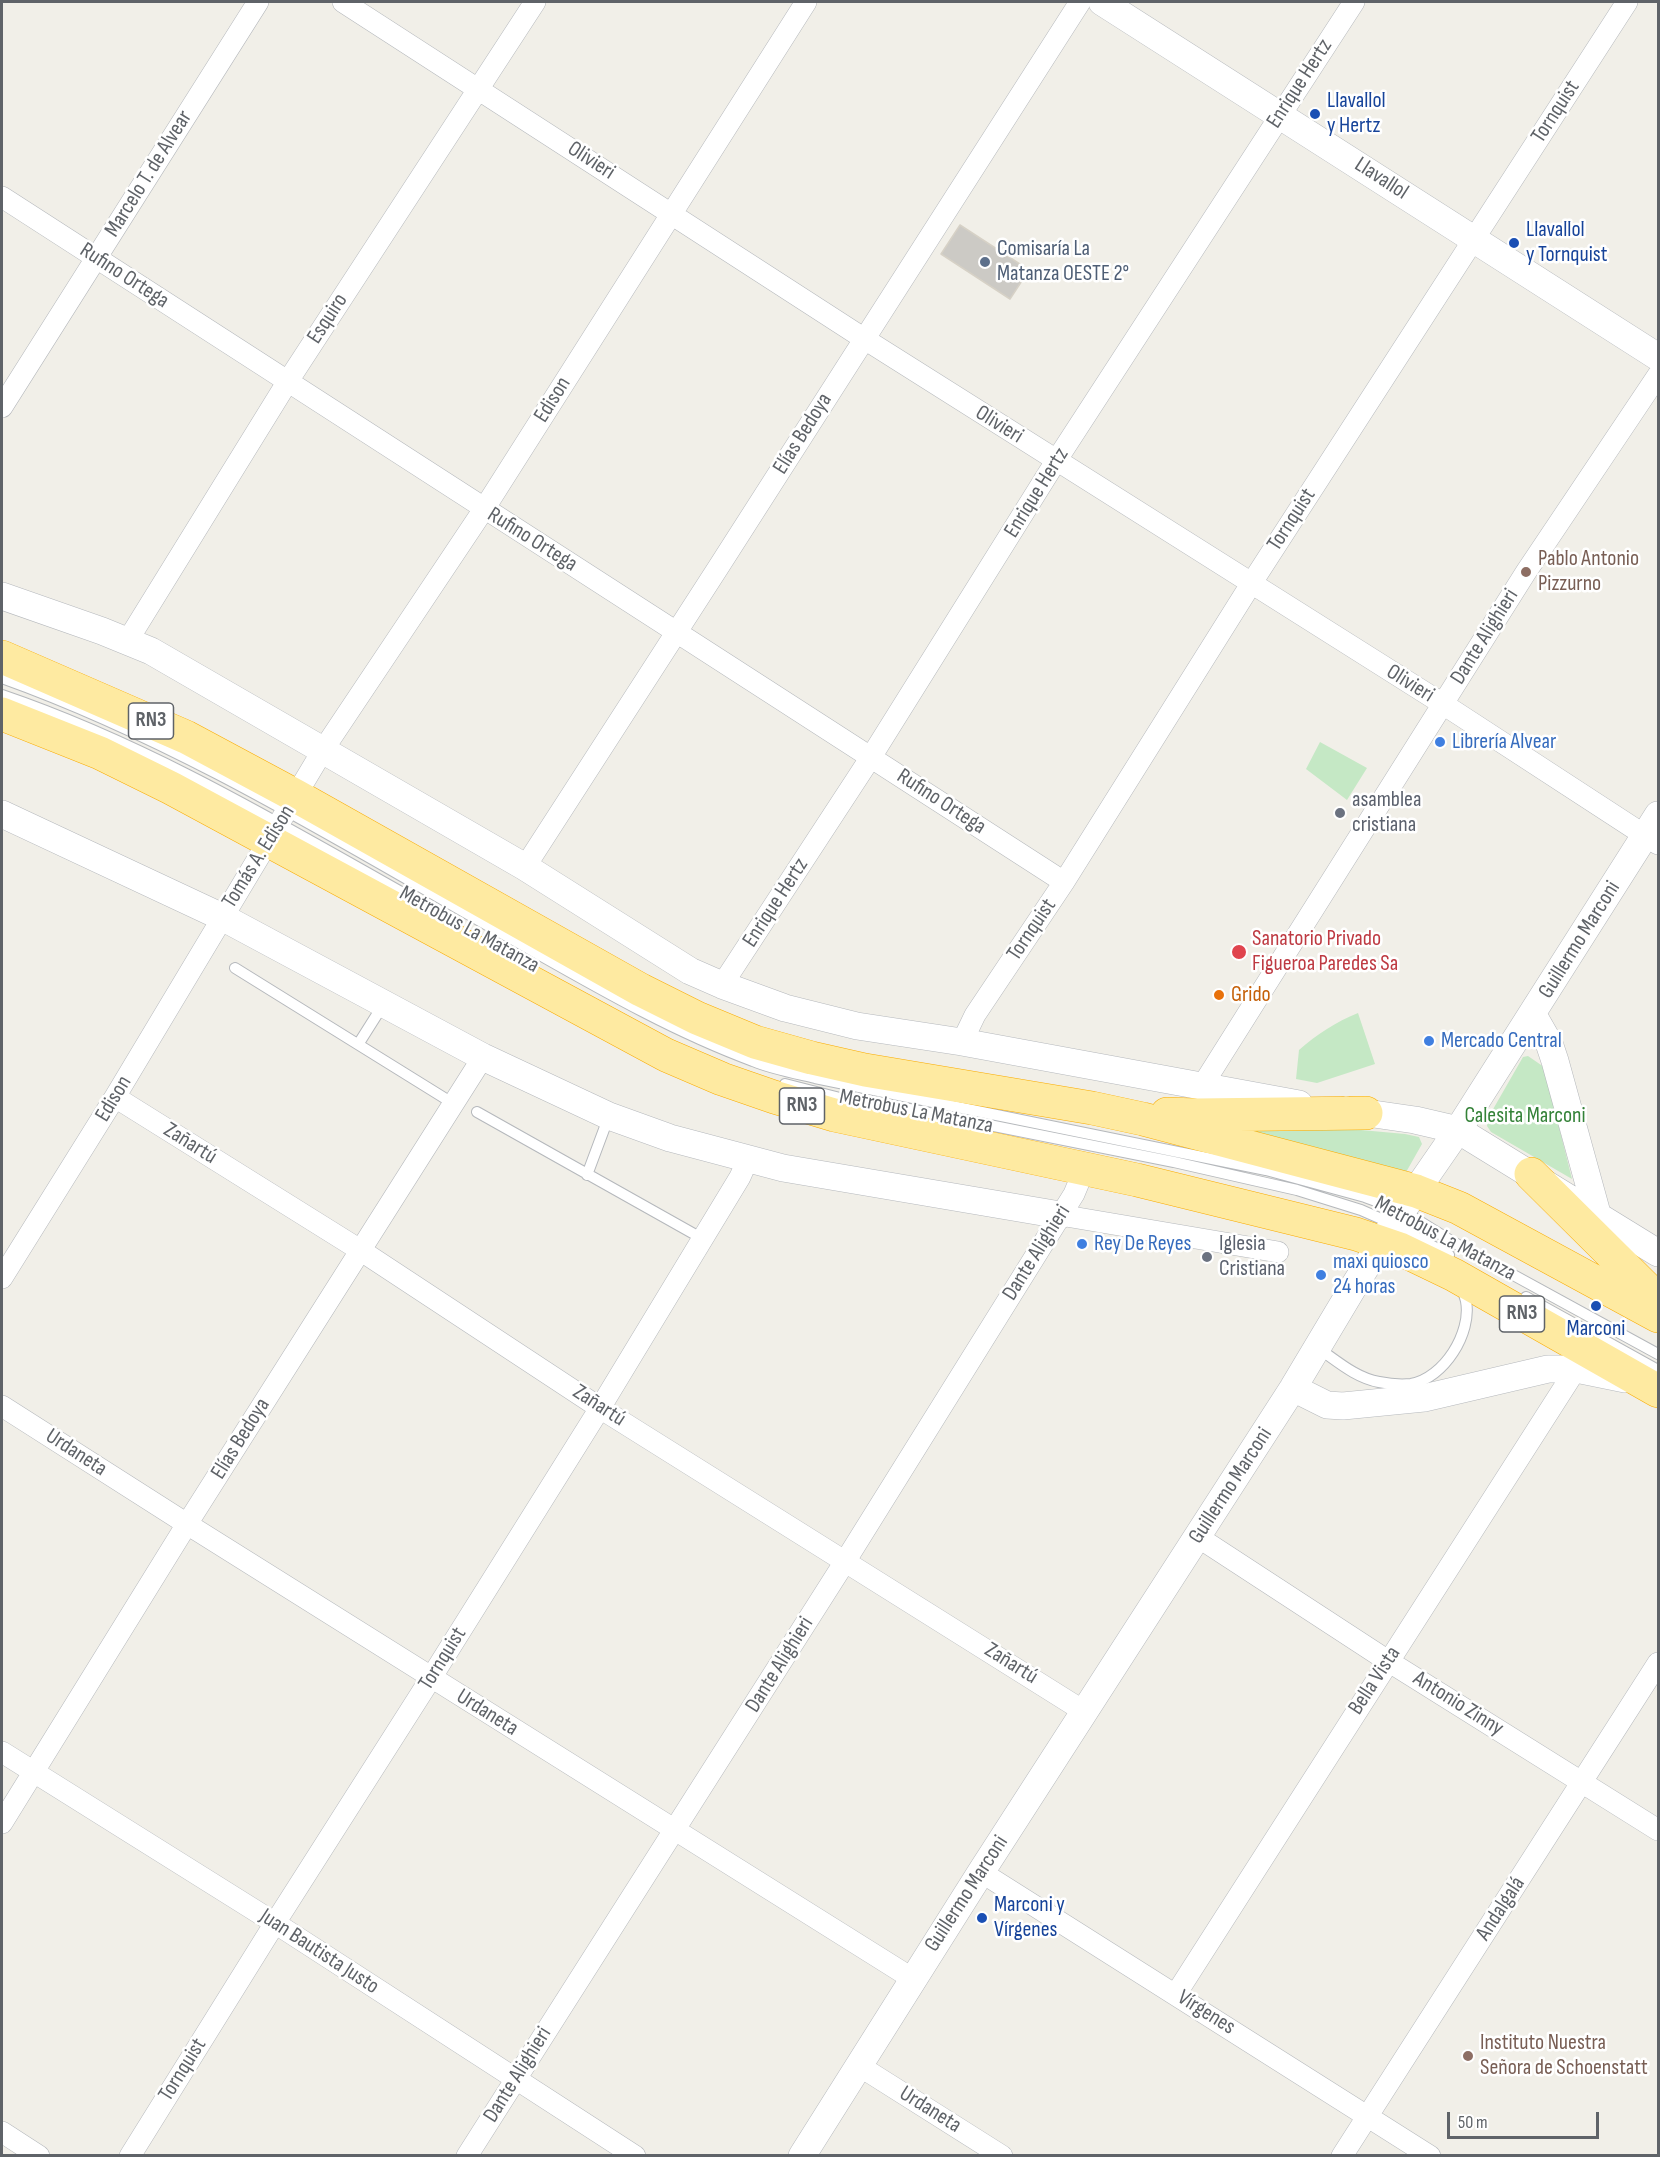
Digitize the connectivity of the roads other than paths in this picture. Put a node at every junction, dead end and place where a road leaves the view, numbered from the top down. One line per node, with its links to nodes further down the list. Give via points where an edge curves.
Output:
1 (258, 2): 14 (street, Marcelo T. de Alvear)
2 (343, 2): 9 (street, Olivieri)
3 (535, 2): 9 (street, Esquiro)
4 (806, 2): 12 (street, Edison)
5 (1080, 2): 15 (street, Elías Bedoya)
6 (1102, 2): 10 (street, Llavallol)
7 (1354, 2): 10 (street, Enrique Hertz)
8 (1627, 2): 13 (street, Tornquist)
9 (478, 88): 12 (street, Olivieri); 18 (street, Esquiro)
10 (1281, 114): 13 (street, Llavallol); 20 (street, Enrique Hertz)
11 (2, 197): 14 (street, Rufino Ortega)
12 (670, 214): 15 (street, Olivieri); 21 (street, Edison)
13 (1474, 239): 16 (street, Llavallol); 22 (street, Tornquist)
14 (95, 258): 18 (street, Rufino Ortega); 19 (street, Marcelo T. de Alvear)
15 (863, 338): 20 (street, Olivieri); 24 (street, Elías Bedoya)
16 (1659, 357)
17 (1659, 375): 29 (street, Dante Alighieri, via 1526,572)
18 (288, 381): 21 (street, Rufino Ortega); 25 (street, Esquiro)
19 (2, 407)
20 (1056, 461): 22 (street, Olivieri); 32 (street, Enrique Hertz)
21 (484, 509): 24 (street, Rufino Ortega); 31 (street, Edison)
22 (1251, 584): 29 (street, Olivieri); 38 (street, Tornquist)
23 (2, 596): 25 (street)
24 (678, 632): 32 (street, Rufino Ortega); 37 (street, Elías Bedoya)
25 (128, 640): 31 (street)
26 (2, 657): 34 (highway, RN3, via 186,737)
27 (2, 678): 34 (lane, Metrobus La Matanza, via 167,749)
28 (2, 695): 34 (lane, Metrobus La Matanza, via 140,751 243,803)
29 (1443, 704): 35 (street, Olivieri); 49 (street, Dante Alighieri)
30 (2, 714): 34 (highway, RN3, via 100,753 171,788)
31 (323, 750): 34 (street, Edison); 37 (street)
32 (872, 757): 38 (street, Rufino Ortega); 42 (street, Enrique Hertz)
33 (2, 814): 39 (street)
34 (290, 817): 36 (lane, Metrobus La Matanza); 36 (lane, Metrobus La Matanza); 39 (street, Tomás A. Edison); 40 (lane, Metrobus La Matanza); 52 (highway, RN3, via 697,1018 755,1042 865,1070); 58 (highway, RN3, via 666,1054 722,1079 834,1115)
35 (1654, 831): 44 (street, Guillermo Marconi)
36 (378, 863): 62 (lane, Metrobus La Matanza, via 633,1007 756,1062 815,1078 1266,1170 1365,1197)
37 (525, 867): 42 (street, via 666,957)
38 (1064, 882): 45 (street, Tornquist, via 975,1015)
39 (222, 917): 43 (street); 50 (street, Edison)
40 (463, 927)
41 (235, 968): 46 (lane)
42 (722, 985): 45 (street, via 824,1019)
43 (385, 1002): 46 (lane); 47 (street)
44 (1533, 1015): 56 (street, Guillermo Marconi); 63 (street, via 1555,1061)
45 (962, 1042): 49 (street)
46 (359, 1043): 51 (lane)
47 (483, 1057): 51 (street, Elías Bedoya); 55 (street)
48 (752, 1073): 62 (lane, Metrobus La Matanza, via 844,1099 1105,1148)
49 (1202, 1086): 54 (street)
50 (115, 1097): 65 (street, Zañartú); 69 (street, Edison)
51 (454, 1104): 65 (street, Elías Bedoya)
52 (1092, 1108): 54 (highway, via 1197,1116); 62 (highway, RN3, via 1143,1119)
53 (477, 1112): 60 (lane)
54 (1366, 1113): 56 (street)
55 (609, 1116): 57 (street); 60 (lane)
56 (1458, 1130): 59 (street); 62 (street, Guillermo Marconi)
57 (748, 1159): 61 (street); 64 (street, Tornquist)
58 (1084, 1170): 61 (street, Dante Alighieri); 62 (highway, RN3)
59 (1531, 1174): 63 (street); 71 (highway)
60 (587, 1175): 64 (lane)
61 (1060, 1215): 66 (street); 82 (street, Dante Alighieri)
62 (1399, 1217): 68 (highway, RN3, via 1425,1259); 72 (highway, RN3, via 1459,1208); 73 (street, Guillermo Marconi); 74 (lane, Metrobus La Matanza, via 1453,1242)
63 (1598, 1217): 67 (street)
64 (703, 1239): 79 (street, Tornquist)
65 (360, 1250): 79 (street, Zañartú); 80 (street, Elías Bedoya)
66 (1278, 1252)
67 (1659, 1253)
68 (1455, 1267): 73 (lane, via 1466,1302 1465,1321 1449,1360 1426,1378 1413,1384 1376,1382); 76 (highway, RN3)
69 (2, 1278)
70 (1517, 1292): 76 (lane, Metrobus La Matanza)
71 (1659, 1300)
72 (1659, 1316)
73 (1317, 1347): 77 (street, Guillermo Marconi)
74 (1659, 1354)
75 (1576, 1369): 76 (street); 77 (street, via 1523,1374 1424,1398 1343,1407 1327,1405); 83 (street, Bella Vista)
76 (1655, 1382)
77 (1293, 1388): 81 (street, Guillermo Marconi)
78 (2, 1406): 80 (street, Urdaneta)
79 (600, 1408): 82 (street, Zañartú); 85 (street, Tornquist)
80 (187, 1524): 85 (street, Urdaneta); 88 (street, Elías Bedoya)
81 (1198, 1537): 83 (street, Antonio Zinny); 86 (street, Guillermo Marconi)
82 (846, 1560): 86 (street, Zañartú); 92 (street, Dante Alighieri)
83 (1388, 1661): 89 (street, Antonio Zinny); 96 (street, Bella Vista)
84 (1659, 1663): 89 (street, Andalgalá)
85 (431, 1678): 92 (street, Urdaneta); 94 (street, Tornquist)
86 (1085, 1712): 93 (street, Guillermo Marconi)
87 (2, 1752): 88 (street, Juan Bautista Justo)
88 (34, 1772): 90 (street, Elías Bedoya); 94 (street, Juan Bautista Justo)
89 (1583, 1782): 91 (street, Antonio Zinny); 99 (street, Andalgalá)
90 (2, 1822)
91 (1659, 1830)
92 (675, 1831): 95 (street, Urdaneta); 98 (street, Dante Alighieri)
93 (981, 1872): 95 (street, Guillermo Marconi); 96 (street, Vírgenes)
94 (275, 1923): 98 (street, Juan Bautista Justo); 102 (street, Tornquist)
95 (913, 1979): 97 (street, Guillermo Marconi)
96 (1176, 1994): 99 (street, Vírgenes)
97 (858, 2065): 105 (street, Guillermo Marconi); 106 (street, Urdaneta)
98 (516, 2078): 103 (street, Dante Alighieri); 104 (street, Juan Bautista Justo)
99 (1367, 2116): 107 (street, Andalgalá); 108 (street, Vírgenes)
100 (2, 2132): 101 (street)
101 (39, 2156)
102 (130, 2156)
103 (467, 2156)
104 (635, 2156)
105 (802, 2156)
106 (1002, 2156)
107 (1342, 2156)
108 (1430, 2156)

